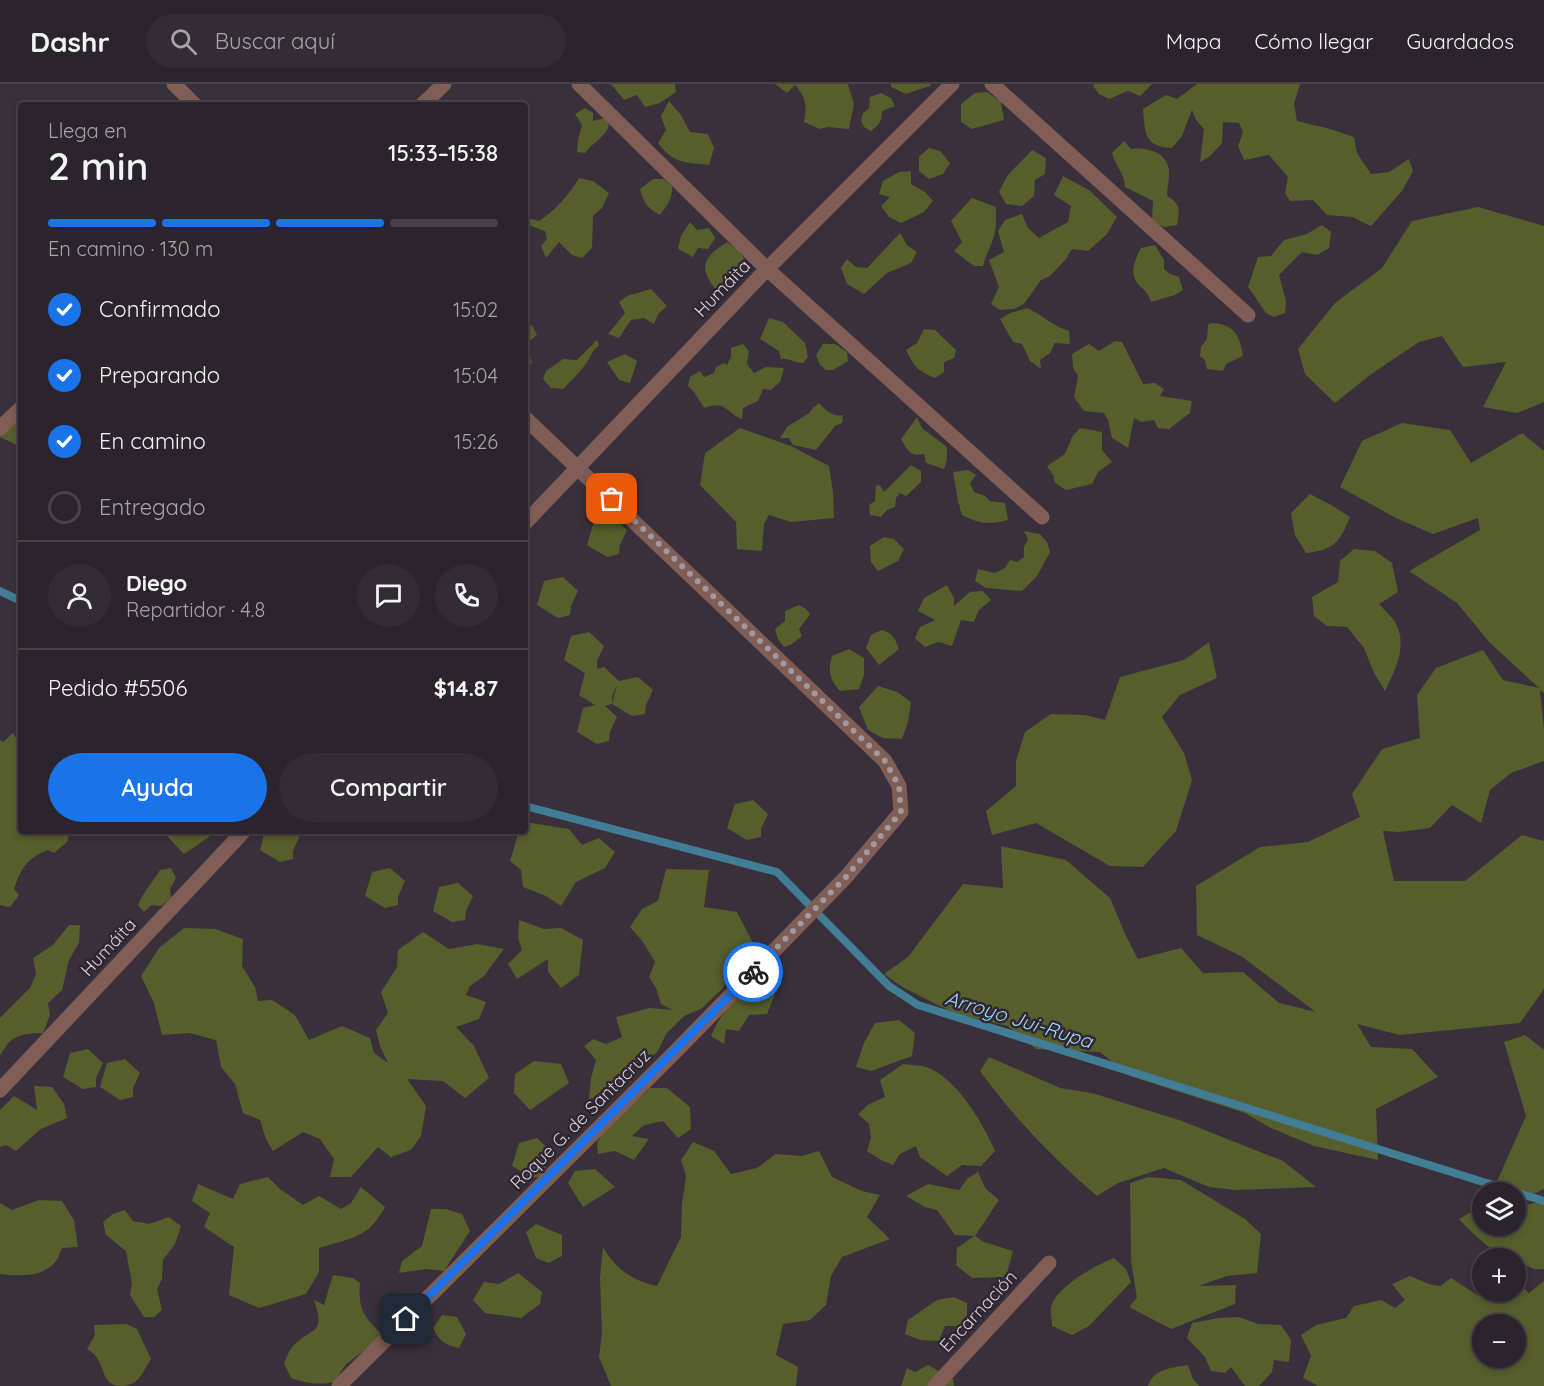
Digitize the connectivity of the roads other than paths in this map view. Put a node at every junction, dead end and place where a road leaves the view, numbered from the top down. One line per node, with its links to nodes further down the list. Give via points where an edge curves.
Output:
1 (174, 84): 6 (street)
2 (444, 84): 7 (street)
3 (579, 84): 8 (street)
4 (952, 84): 8 (street, Humáita)
5 (992, 84): 9 (street)
6 (192, 102)
7 (425, 102)
8 (767, 269): 13 (street, Humáita); 14 (street)
9 (1248, 315)
10 (18, 411): 12 (street)
11 (528, 421): 13 (street, Roque G. de Santacruz)
12 (0, 428)
13 (578, 467): 15 (street, Humáita); 19 (street, Roque G. de Santacruz, via 885,761 899,786 901,812 846,877 666,1062)
14 (1042, 517)
15 (528, 520)
16 (241, 834): 17 (street, Humáita)
17 (0, 1090)
18 (1049, 1263): 20 (street, Encarnación)
19 (339, 1386)
20 (935, 1386)

